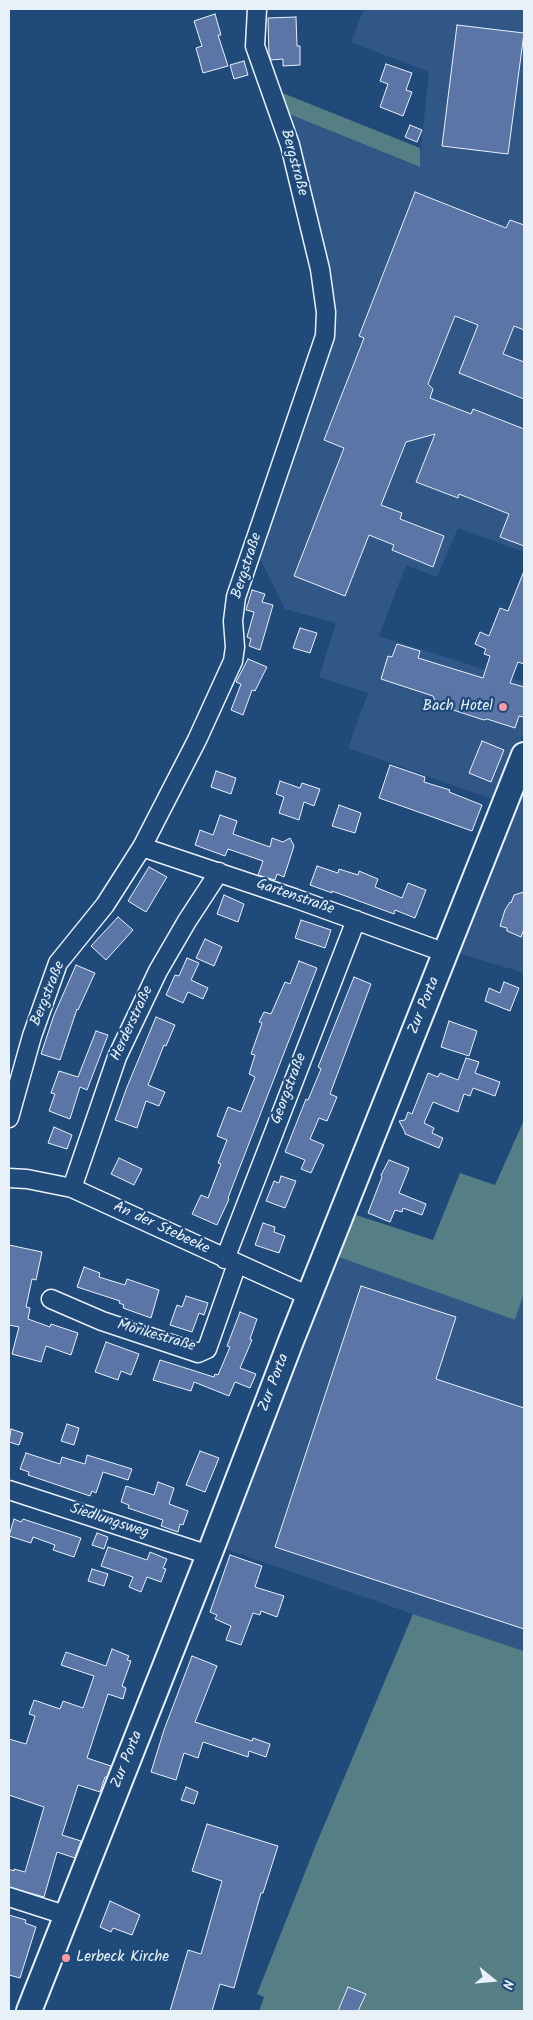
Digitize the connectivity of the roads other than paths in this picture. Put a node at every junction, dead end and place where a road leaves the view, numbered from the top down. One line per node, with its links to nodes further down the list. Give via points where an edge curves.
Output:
1 (258, 9): 3 (street, Bergstraße, via 255,46 290,145 320,269 326,336 236,597 233,661)
2 (524, 755): 6 (main road, Zur Porta)
3 (142, 847): 4 (street, Gartenstraße); 7 (street, Bergstraße, via 105,905 58,962 32,1036)
4 (219, 872): 5 (street, Gartenstraße); 9 (street, Herderstraße, via 158,971 117,1058)
5 (356, 920): 6 (street, Gartenstraße); 10 (street, Georgstraße)
6 (446, 953): 11 (main road, Zur Porta)
7 (9, 1118)
8 (9, 1178): 9 (street, An der Stebeeke)
9 (72, 1188): 10 (street, An der Stebeeke)
10 (231, 1261): 11 (street, An der Stebeeke); 12 (street, Mörikestraße, via 207,1349 198,1352 102,1321)
11 (308, 1296): 14 (main road, Zur Porta)
12 (51, 1299)
13 (9, 1490): 14 (street, Siedlungsweg)
14 (209, 1555): 16 (main road, Zur Porta)
15 (9, 1897): 16 (street)
16 (65, 1915): 17 (main road, Zur Porta)
17 (29, 2011)

